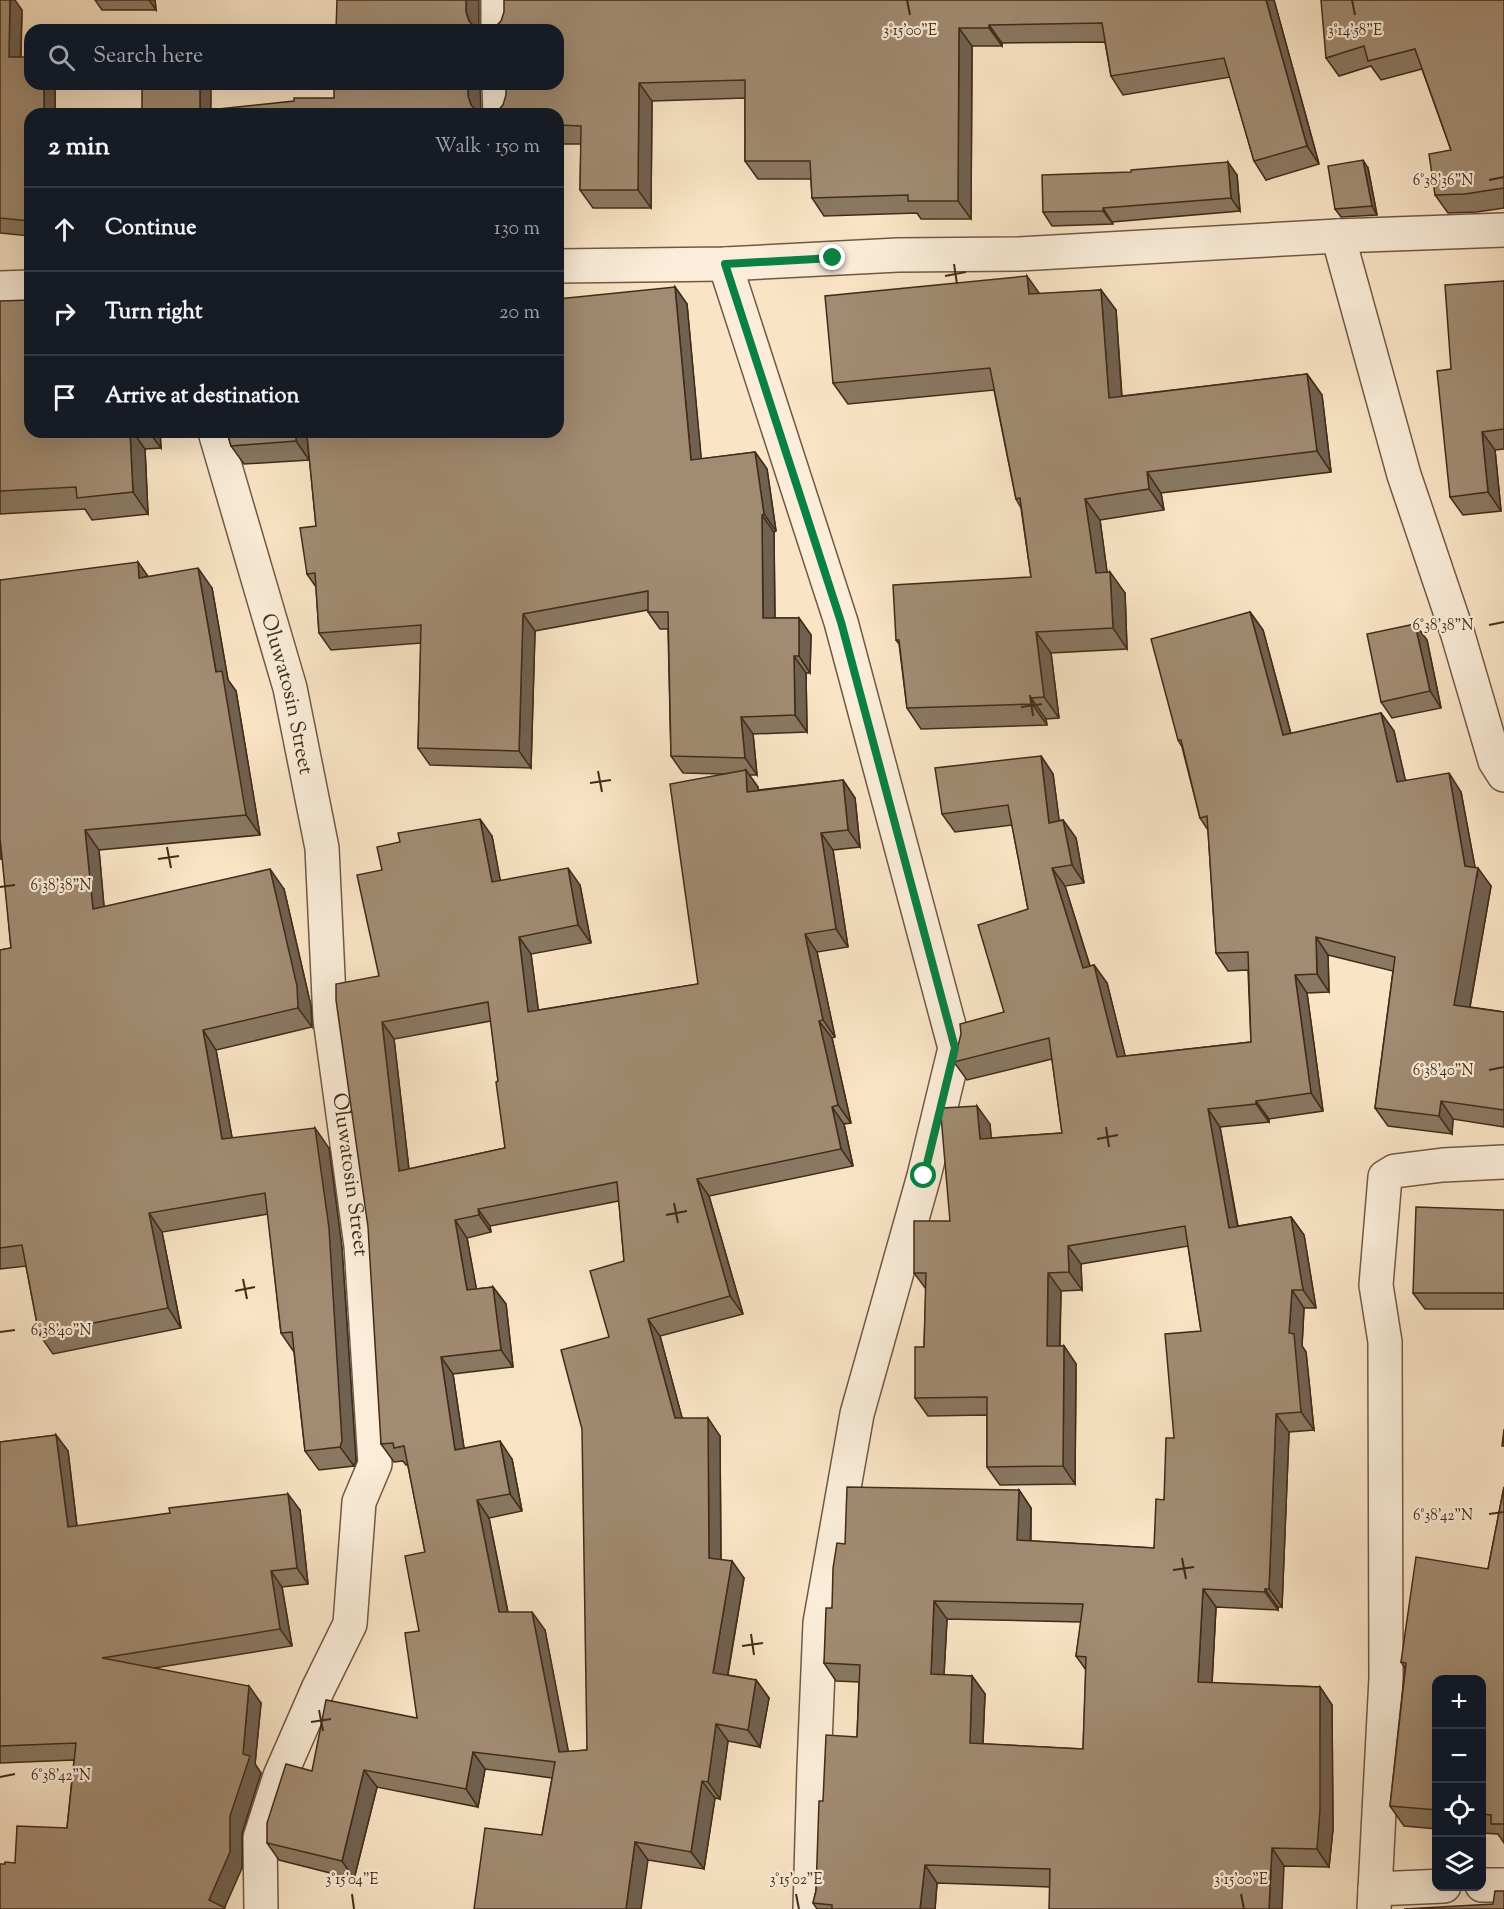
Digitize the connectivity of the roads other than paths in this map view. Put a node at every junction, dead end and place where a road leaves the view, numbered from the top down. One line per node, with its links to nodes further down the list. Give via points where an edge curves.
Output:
1 (498, 0): 2 (street)
2 (498, 24)
3 (499, 90): 4 (street)
4 (500, 108)
5 (1504, 230): 6 (street)
6 (1338, 236): 7 (street, via 1019,254 898,255); 12 (street, via 1404,475 1458,635 1494,761)
7 (725, 264): 8 (street); 19 (street, via 841,622 955,1048 924,1176 857,1414 820,1623)
8 (564, 266)
9 (24, 287): 10 (street)
10 (0, 288)
11 (217, 438): 18 (street, Oluwatosin Street, via 290,688 322,848 330,1019 361,1246 375,1464 359,1502 351,1624 280,1776 260,1839)
12 (1504, 775)
13 (1504, 1162): 17 (street, via 1395,1171 1385,1177 1376,1285 1385,1342 1386,1678)
14 (1486, 1885): 15 (street)
15 (1504, 1885)
16 (1432, 1889): 17 (street)
17 (1374, 1899)
18 (261, 1909)
19 (810, 1909)

